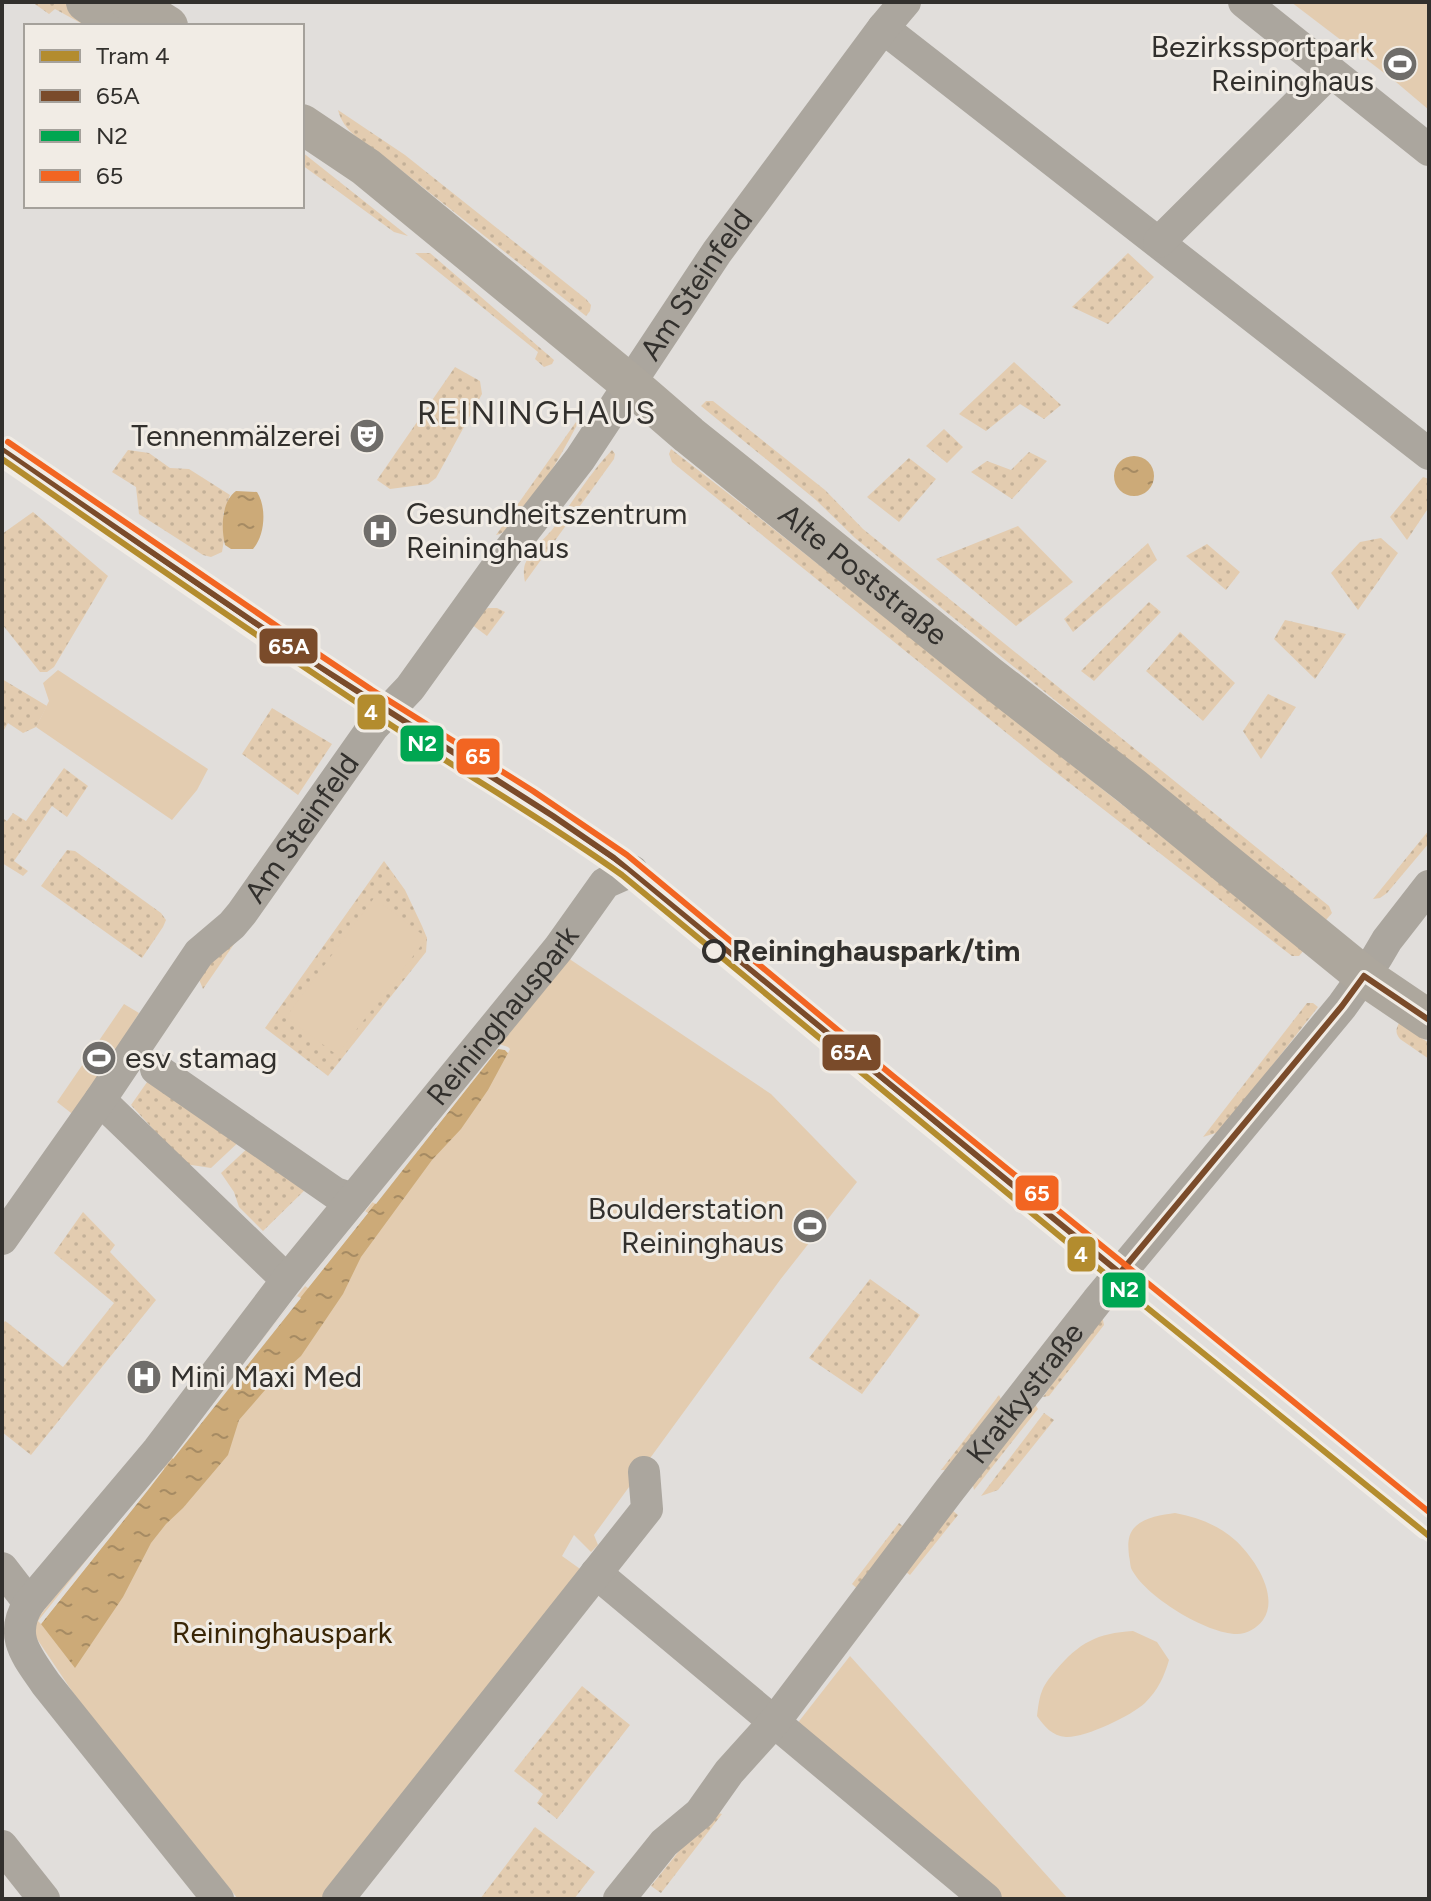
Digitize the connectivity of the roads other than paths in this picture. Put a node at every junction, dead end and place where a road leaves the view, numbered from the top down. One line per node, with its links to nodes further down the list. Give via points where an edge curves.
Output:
1 (86, 2): 6 (main road)
2 (130, 2): 7 (main road)
3 (905, 2): 5 (street, Am Steinfeld)
4 (1244, 2): 8 (street)
5 (891, 15): 11 (street); 12 (street, Am Steinfeld, via 717,252)
6 (118, 24)
7 (165, 24)
8 (1330, 72): 10 (street); 11 (street)
9 (304, 125): 12 (main road, Alte Poststraße, via 366,167)
10 (1429, 150)
11 (1159, 242): 13 (street)
12 (630, 384): 16 (main road, Alte Poststraße); 19 (street, Am Steinfeld, via 410,688 373,727 242,913 199,953)
13 (1429, 454)
14 (632, 871): 20 (street, Reininghauspark, via 605,883 558,949)
15 (1429, 886): 16 (street, Kratkystraße)
16 (1364, 976): 17 (main road, Alte Poststraße); 27 (street, Kratkystraße, via 1097,1301)
17 (1429, 1020)
18 (156, 1069): 20 (street, via 335,1193)
19 (100, 1100): 21 (street, Am Steinfeld); 22 (street)
20 (353, 1199): 22 (street, Reininghauspark)
21 (2, 1239)
22 (287, 1280): 26 (street, Reininghauspark, via 158,1450)
23 (644, 1472): 25 (street, via 647,1509)
24 (2, 1568): 26 (street)
25 (596, 1573): 27 (street); 31 (street)
26 (29, 1603): 30 (street, Reininghauspark, via 19,1636 32,1663)
27 (775, 1721): 32 (street, Kratkystraße, via 700,1813 664,1843); 33 (street)
28 (2, 1846): 29 (street)
29 (44, 1899)
30 (218, 1899)
31 (338, 1899)
32 (619, 1899)
33 (986, 1899)

